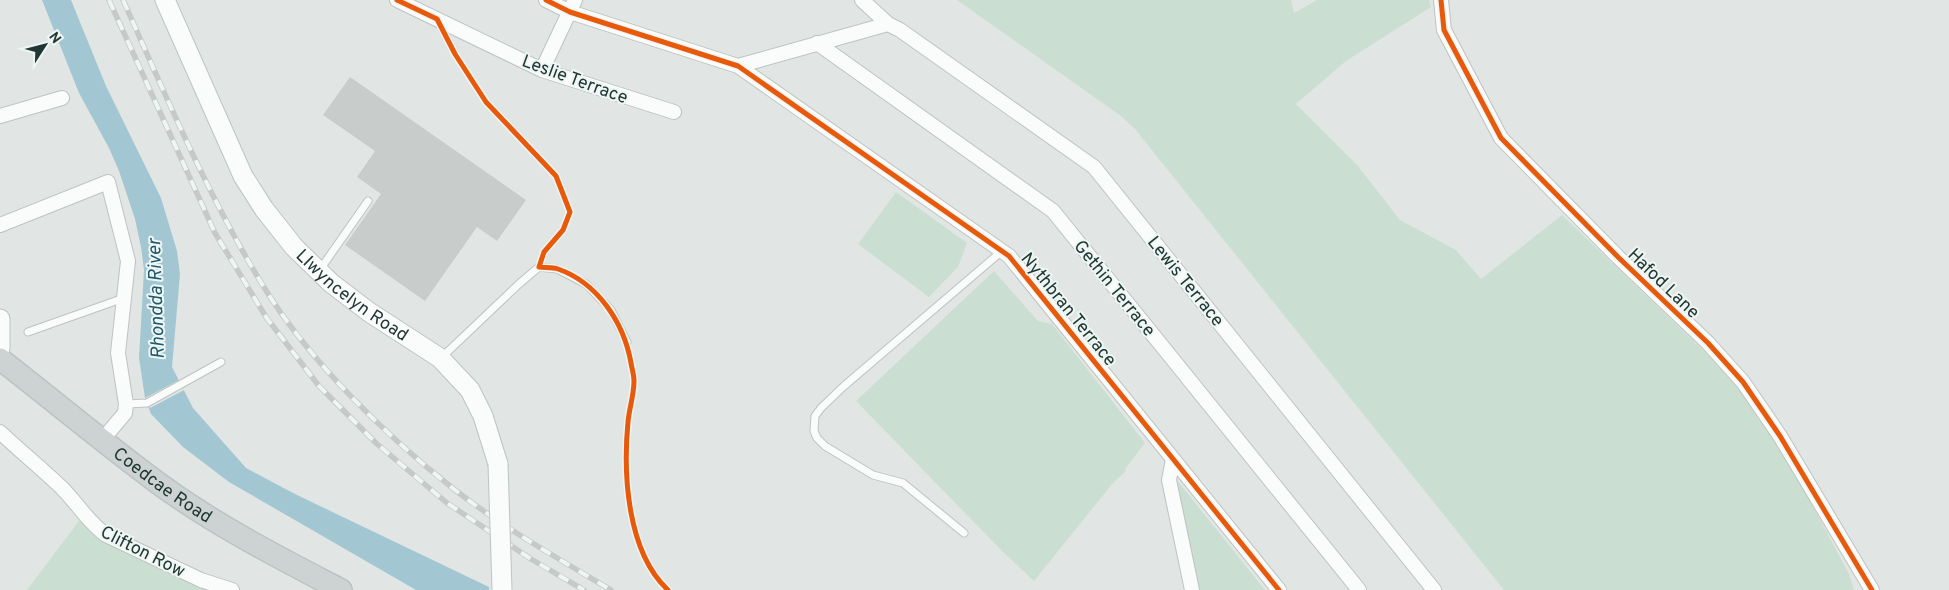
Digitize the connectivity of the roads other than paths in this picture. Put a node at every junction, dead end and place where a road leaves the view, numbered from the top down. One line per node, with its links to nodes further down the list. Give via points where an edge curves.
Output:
1 (165, 0): 17 (main road, Llwyncelyn Road, via 243,176 294,247)
2 (397, 0): 10 (street, Leslie Terrace)
3 (546, 0): 6 (street, Nythbran Terrace)
4 (862, 0): 7 (street, Lewis Terrace)
5 (1441, 0): 38 (street, Hafod Lane, via 1444,30 1501,138 1743,382 1785,444)
6 (572, 6): 9 (street, Nythbran Terrace); 10 (street)
7 (888, 24): 8 (street); 37 (street, Lewis Terrace, via 1094,167)
8 (817, 43): 9 (street); 36 (street, Gethin Terrace, via 1053,211)
9 (738, 66): 16 (street, Nythbran Terrace)
10 (542, 70): 12 (street, Leslie Terrace)
11 (62, 98): 13 (street)
12 (674, 112)
13 (0, 116)
14 (368, 201): 17 (lane)
15 (0, 225): 18 (street, via 108,182 128,261)
16 (1002, 251): 29 (street, Nythbran Terrace); 30 (lane, via 844,386 821,408 814,423 817,438 825,446 873,475 903,483)
17 (319, 271): 23 (main road, Llwyncelyn Road, via 369,312)
18 (124, 298): 20 (lane); 26 (street, via 118,353)
19 (0, 319): 22 (main road)
20 (28, 332)
21 (627, 342): 23 (lane, via 611,310 586,284 557,269 539,267)
22 (0, 348)
23 (440, 358): 33 (main road, Llwyncelyn Road, bridge, via 470,390 483,416 498,464)
24 (0, 359): 28 (main road, Coedcae Road)
25 (221, 362): 26 (lane, via 147,403)
26 (126, 404): 28 (street, via 125,413)
27 (0, 432): 31 (street, Clifton Row, via 106,535 201,580)
28 (103, 440): 32 (main road, Coedcae Road, via 158,483 212,519)
29 (1173, 459): 34 (street, via 1170,480); 35 (street, Nythbran Terrace)
30 (964, 533)
31 (232, 590)
32 (341, 590)
33 (502, 590)
34 (1192, 590)
35 (1279, 590)
36 (1359, 590)
37 (1434, 590)
38 (1872, 590)

